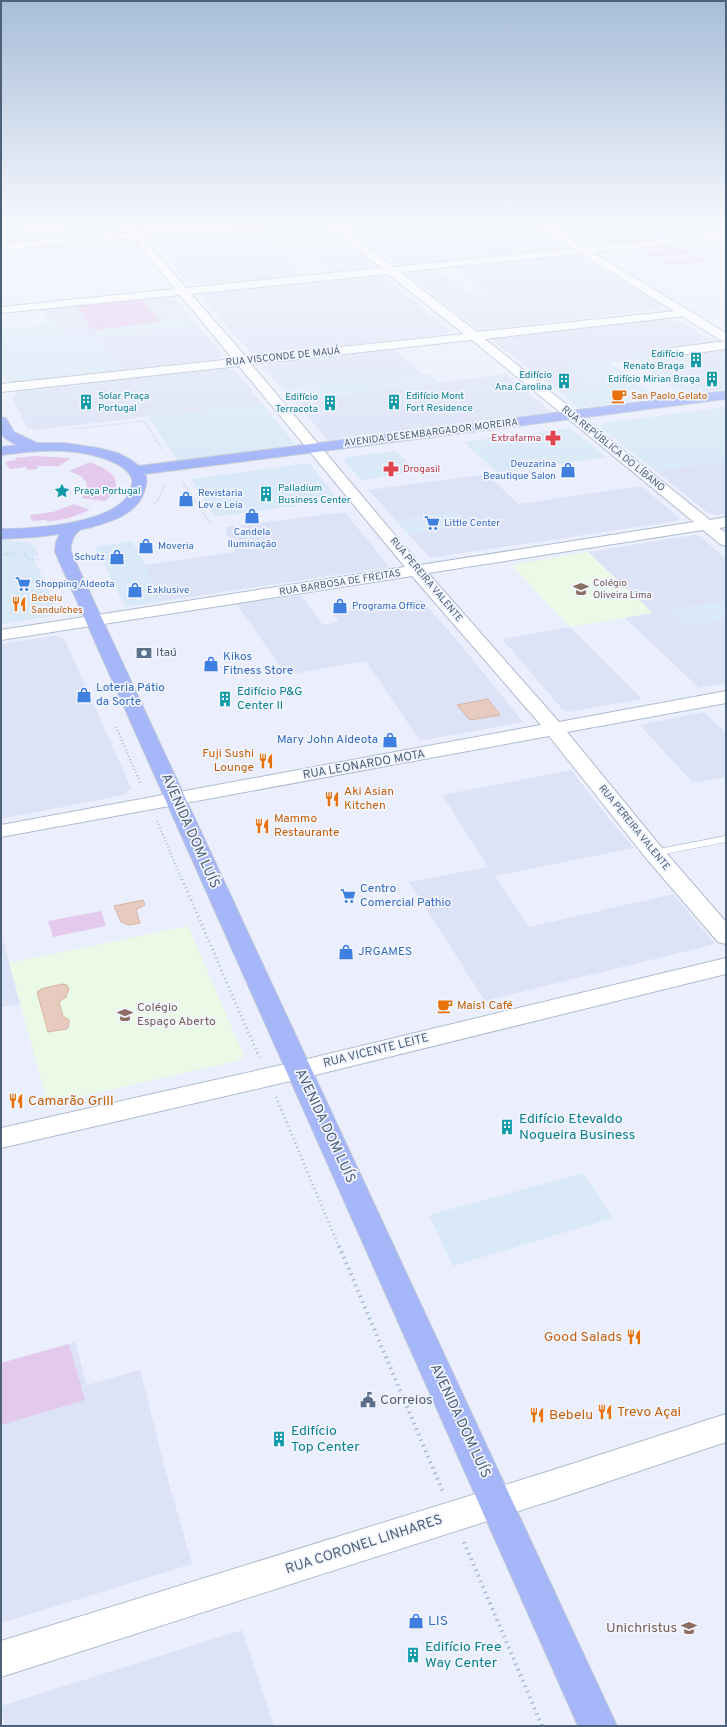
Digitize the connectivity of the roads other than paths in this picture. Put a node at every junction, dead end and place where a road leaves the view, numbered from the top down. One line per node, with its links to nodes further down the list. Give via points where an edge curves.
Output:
1 (66, 304): 5 (street)
2 (194, 304): 11 (street, RUA PEREIRA VALENTE)
3 (433, 304): 7 (street, RUA REPÚBLICA DO LÍBANO)
4 (670, 304): 6 (street)
5 (1, 310)
6 (685, 313): 7 (street, RUA VISCONDE DE MAUÁ); 8 (street)
7 (474, 336): 11 (street, RUA VISCONDE DE MAUÁ); 14 (street, RUA REPÚBLICA DO LÍBANO)
8 (726, 338)
9 (726, 345): 10 (street)
10 (658, 354)
11 (242, 361): 12 (street, RUA VISCONDE DE MAUÁ); 17 (street, RUA PEREIRA VALENTE)
12 (1, 388)
13 (726, 395): 14 (main road, AVENIDA DESEMBARGADOR MOREIRA)
14 (571, 415): 17 (main road, AVENIDA DESEMBARGADOR MOREIRA); 21 (street, RUA REPÚBLICA DO LÍBANO)
15 (1, 421): 16 (main road, via 8,435)
16 (34, 447): 18 (main road); 19 (main road, via 97,452 121,460)
17 (315, 448): 19 (main road, AVENIDA DESEMBARGADOR MOREIRA); 25 (street, RUA PEREIRA VALENTE)
18 (1, 451)
19 (135, 471): 22 (main road, via 140,481 132,501 113,514)
20 (726, 522): 21 (street, RUA BARBOSA DE FREITAS)
21 (706, 525): 24 (street, RUA REPÚBLICA DO LÍBANO); 25 (street, RUA BARBOSA DE FREITAS)
22 (74, 528): 23 (main road, via 27,534); 26 (main road, AVENIDA DOM LUÍS, via 62,544)
23 (1, 534)
24 (726, 541)
25 (417, 570): 26 (street, RUA BARBOSA DE FREITAS); 29 (street, RUA PEREIRA VALENTE)
26 (95, 621): 27 (street, RUA BARBOSA DE FREITAS); 30 (main road, AVENIDA DOM LUÍS)
27 (1, 636)
28 (726, 697): 29 (street, RUA LEONARDO MOTA)
29 (555, 730): 30 (street, RUA LEONARDO MOTA); 33 (street, RUA PEREIRA VALENTE)
30 (165, 807): 31 (street, RUA LEONARDO MOTA); 36 (main road, AVENIDA DOM LUÍS)
31 (1, 831)
32 (726, 839): 33 (lane)
33 (654, 853): 34 (street, RUA PEREIRA VALENTE)
34 (726, 937)
35 (726, 966): 36 (street, RUA VICENTE LEITE)
36 (299, 1070): 37 (street, RUA VICENTE LEITE); 39 (main road, AVENIDA DOM LUÍS)
37 (1, 1138)
38 (726, 1428): 39 (street, RUA CORONEL LINHARES)
39 (497, 1502): 40 (street, RUA CORONEL LINHARES); 41 (main road, AVENIDA DOM LUÍS)
40 (1, 1659)
41 (598, 1726)

